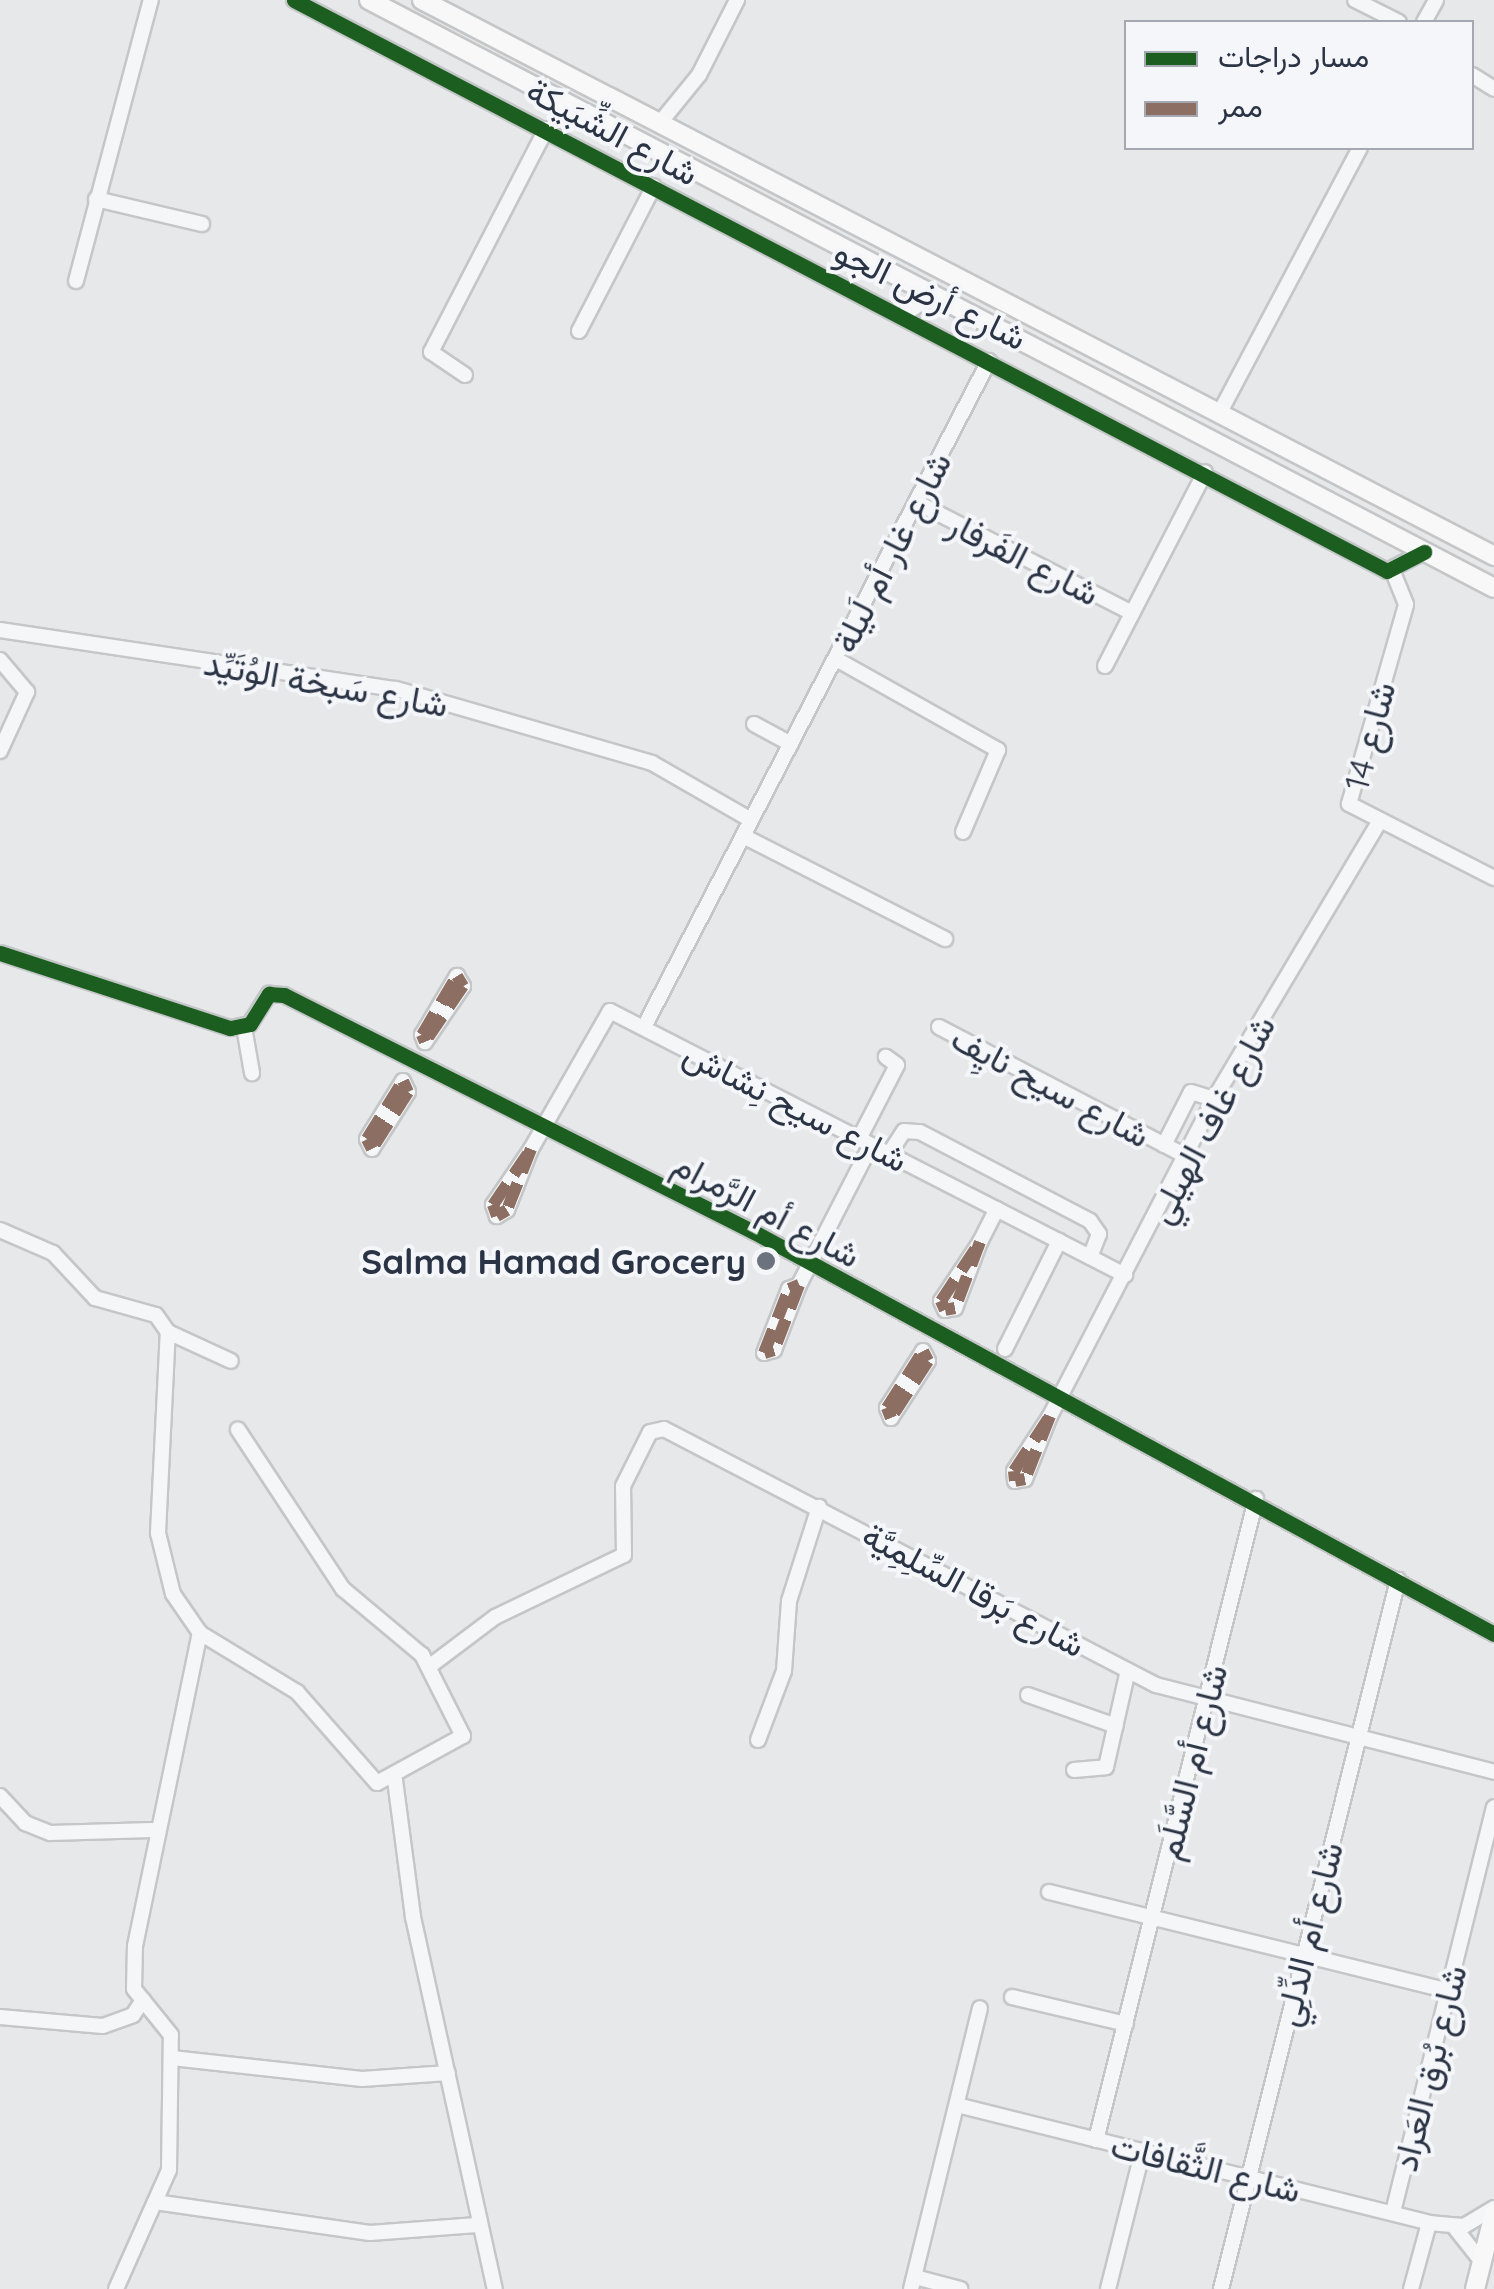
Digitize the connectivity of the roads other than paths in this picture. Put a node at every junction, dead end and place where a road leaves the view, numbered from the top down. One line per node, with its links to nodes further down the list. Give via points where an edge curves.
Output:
1 (150, 0): 12 (street)
2 (294, 0): 9 (street, شارع الشِّبَيكة)
3 (368, 0): 15 (main road, شارع أرض الجو)
4 (422, 0): 8 (main road, شارع أرض الجو)
5 (737, 0): 8 (street, via 699,75)
6 (1355, 0): 7 (street)
7 (1395, 20)
8 (659, 124): 13 (main road, شارع أرض الجو)
9 (546, 129): 11 (street, شارع الشِّبَيكة); 24 (street, via 431,352)
10 (1359, 150): 25 (street)
11 (654, 186): 19 (street, شارع الشِّبَيكة); 20 (street)
12 (96, 199): 14 (street); 16 (street)
13 (825, 208): 15 (main road, via 808,216); 21 (main road, شارع أرض الجو)
14 (202, 224)
15 (811, 235): 17 (main road, شارع أرض الجو)
16 (76, 281)
17 (905, 282): 18 (main road, شارع أرض الجو); 19 (street)
18 (934, 294): 19 (street); 22 (main road, شارع أرض الجو)
19 (905, 312): 23 (street, شارع الشِّبَيكة)
20 (579, 331)
21 (1080, 342): 22 (main road, via 1077,354); 25 (main road, شارع أرض الجو)
22 (1060, 357): 28 (main road, شارع أرض الجو)
23 (990, 360): 26 (street, شارع الشِّبَيكة); 27 (street, شارع غار أم لَيلة)
24 (465, 375)
25 (1219, 414): 30 (main road, شارع أرض الجو)
26 (1205, 472): 31 (street, شارع الشِّبَيكة); 33 (street)
27 (916, 502): 33 (street, شارع الفَرفار); 36 (street, شارع غار أم لَيلة)
28 (1397, 538): 29 (main road, شارع أرض الجو); 31 (street)
29 (1424, 552): 31 (street); 32 (main road, شارع أرض الجو)
30 (1494, 556)
31 (1397, 567): 42 (street, شارع 14, via 1406,605 1348,793 1354,811)
32 (1494, 588)
33 (1132, 614): 37 (street)
34 (0, 630): 41 (street, شارع سَبخة الوُتَيِّد, via 396,689 652,763)
35 (0, 660): 40 (street, via 26,692)
36 (836, 660): 39 (street, شارع غار أم لَيلة); 43 (street, via 998,750)
37 (1106, 666)
38 (754, 724): 39 (street)
39 (791, 744): 41 (street, شارع غار أم لَيلة)
40 (0, 751)
41 (751, 820): 44 (street, شارع غار أم لَيلة)
42 (1378, 824): 45 (street, شارع 14); 56 (street, شارع غاف الهيلي)
43 (963, 832)
44 (743, 836): 46 (street); 48 (street, شارع غار أم لَيلة)
45 (1494, 878)
46 (945, 939)
47 (0, 953): 50 (street)
48 (644, 1027): 57 (street, شارع سيح نِشاش, via 610,1012 599,1018); 58 (street, شارع سيح نِشاش)
49 (939, 1027): 59 (street, شارع سيح نايِف)
50 (244, 1028): 53 (street, شارع أم الرَّمرام, via 274,992); 54 (street)
51 (425, 1042): 53 (street)
52 (886, 1057): 58 (street, via 896,1066 870,1102)
53 (415, 1062): 55 (street); 57 (street, شارع أم الرَّمرام)
54 (252, 1073)
55 (406, 1082)
56 (1214, 1099): 59 (street, شارع سيح نايِف, via 1190,1092); 62 (street, شارع غاف الهيلي)
57 (542, 1129): 60 (street, شارع سيح نِشاش); 67 (street, شارع أم الرَّمرام)
58 (865, 1142): 61 (street, شارع سيح نِشاش); 67 (street)
59 (1164, 1145): 62 (street, شارع سيح نايِف)
60 (531, 1149)
61 (889, 1154): 63 (street, شارع سيح نِشاش); 66 (street, via 904,1132 920,1132 1090,1221 1099,1234)
62 (1186, 1156): 68 (street, شارع غاف الهيلي)
63 (996, 1209): 65 (street, شارع سيح نِشاش); 70 (street, via 942,1300 946,1310)
64 (0, 1230): 71 (street, via 43,1246 75,1282 116,1308 156,1315)
65 (1059, 1241): 66 (street, شارع سيح نِشاش); 72 (street)
66 (1090, 1256): 68 (street, شارع سيح نِشاش)
67 (809, 1265): 69 (street); 70 (street, شارع أم الرَّمرام)
68 (1125, 1274): 75 (street, شارع غاف الهيلي)
69 (799, 1285)
70 (934, 1330): 73 (street); 75 (street, شارع أم الرَّمرام)
71 (168, 1332): 74 (street); 81 (street, via 158,1533 173,1594)
72 (1005, 1348)
73 (923, 1351)
74 (232, 1360)
75 (1060, 1396): 76 (street, شارع غاف الهيلي); 78 (street, شارع أم الرَّمرام)
76 (1050, 1416)
77 (238, 1430): 83 (street, via 343,1589)
78 (1256, 1499): 80 (street, شارع أم الرَّمرام); 86 (street, شارع أم السَّلَم)
79 (819, 1506): 83 (street, شارع بَرقا السِّلِمِيَّة, via 658,1429 623,1486 624,1555 495,1617); 84 (street, شارع بَرقا السِّلِمِيَّة); 89 (street, شارع بَرقا السِّلِمِيَّة, via 789,1601 784,1671)
80 (1398, 1580): 82 (street, شارع أم الرَّمرام); 88 (street, شارع أم الدِّلِي)
81 (200, 1634): 92 (street, via 297,1692 368,1778); 95 (street)
82 (1494, 1634)
83 (430, 1666): 92 (street, via 463,1736)
84 (1128, 1670): 86 (street, شارع بَرقا السِّلِمِيَّة); 87 (street, شارع بَرقا السِّلِمِيَّة)
85 (1028, 1695): 87 (street)
86 (1206, 1701): 88 (street, شارع بَرقا السِّلِمِيَّة); 97 (street, شارع أم السَّلَم)
87 (1116, 1726): 90 (street, شارع بَرقا السِّلِمِيَّة, via 1104,1770)
88 (1358, 1738): 91 (street, شارع بَرقا السِّلِمِيَّة); 98 (street, شارع أم الدِّلِي)
89 (758, 1740)
90 (1074, 1770)
91 (1494, 1772)
92 (395, 1780): 106 (street)
93 (0, 1796): 95 (street, via 25,1823 50,1834)
94 (1494, 1807): 99 (street, شارع بُرق العَراد)
95 (152, 1830): 101 (street, via 133,1982)
96 (1049, 1892): 97 (street)
97 (1152, 1918): 98 (street); 104 (street, شارع أم السَّلَم)
98 (1303, 1955): 99 (street); 110 (street, شارع أم الدِّلِي)
99 (1448, 1990): 113 (street, شارع بُرق العَراد)
100 (1012, 1997): 104 (street)
101 (143, 2000): 103 (street, via 133,2015 102,2026); 105 (street, via 171,2035)
102 (980, 2008): 107 (street)
103 (0, 2016)
104 (1126, 2024): 108 (street, شارع أم السَّلَم)
105 (172, 2058): 106 (street, via 362,2078); 111 (street, via 170,2160)
106 (448, 2072): 115 (street)
107 (957, 2106): 108 (street, شارع الثَّقافات); 118 (street)
108 (1096, 2140): 109 (street, شارع الثَّقافات)
109 (1143, 2150): 110 (street, شارع الثَّقافات); 122 (street)
110 (1248, 2180): 113 (street, شارع الثَّقافات); 123 (street, شارع أم الدِّلِي)
111 (155, 2202): 115 (street, via 370,2233); 119 (street)
112 (1494, 2211): 116 (street); 117 (main road)
113 (1393, 2212): 114 (street, شارع الثَّقافات)
114 (1429, 2223): 116 (street, شارع الثَّقافات); 124 (street)
115 (478, 2225): 120 (street)
116 (1455, 2228): 117 (street)
117 (1482, 2262): 125 (main road)
118 (913, 2283): 121 (street)
119 (116, 2289)
120 (496, 2289)
121 (960, 2289)
122 (1108, 2289)
123 (1221, 2289)
124 (1411, 2289)
125 (1475, 2289)

